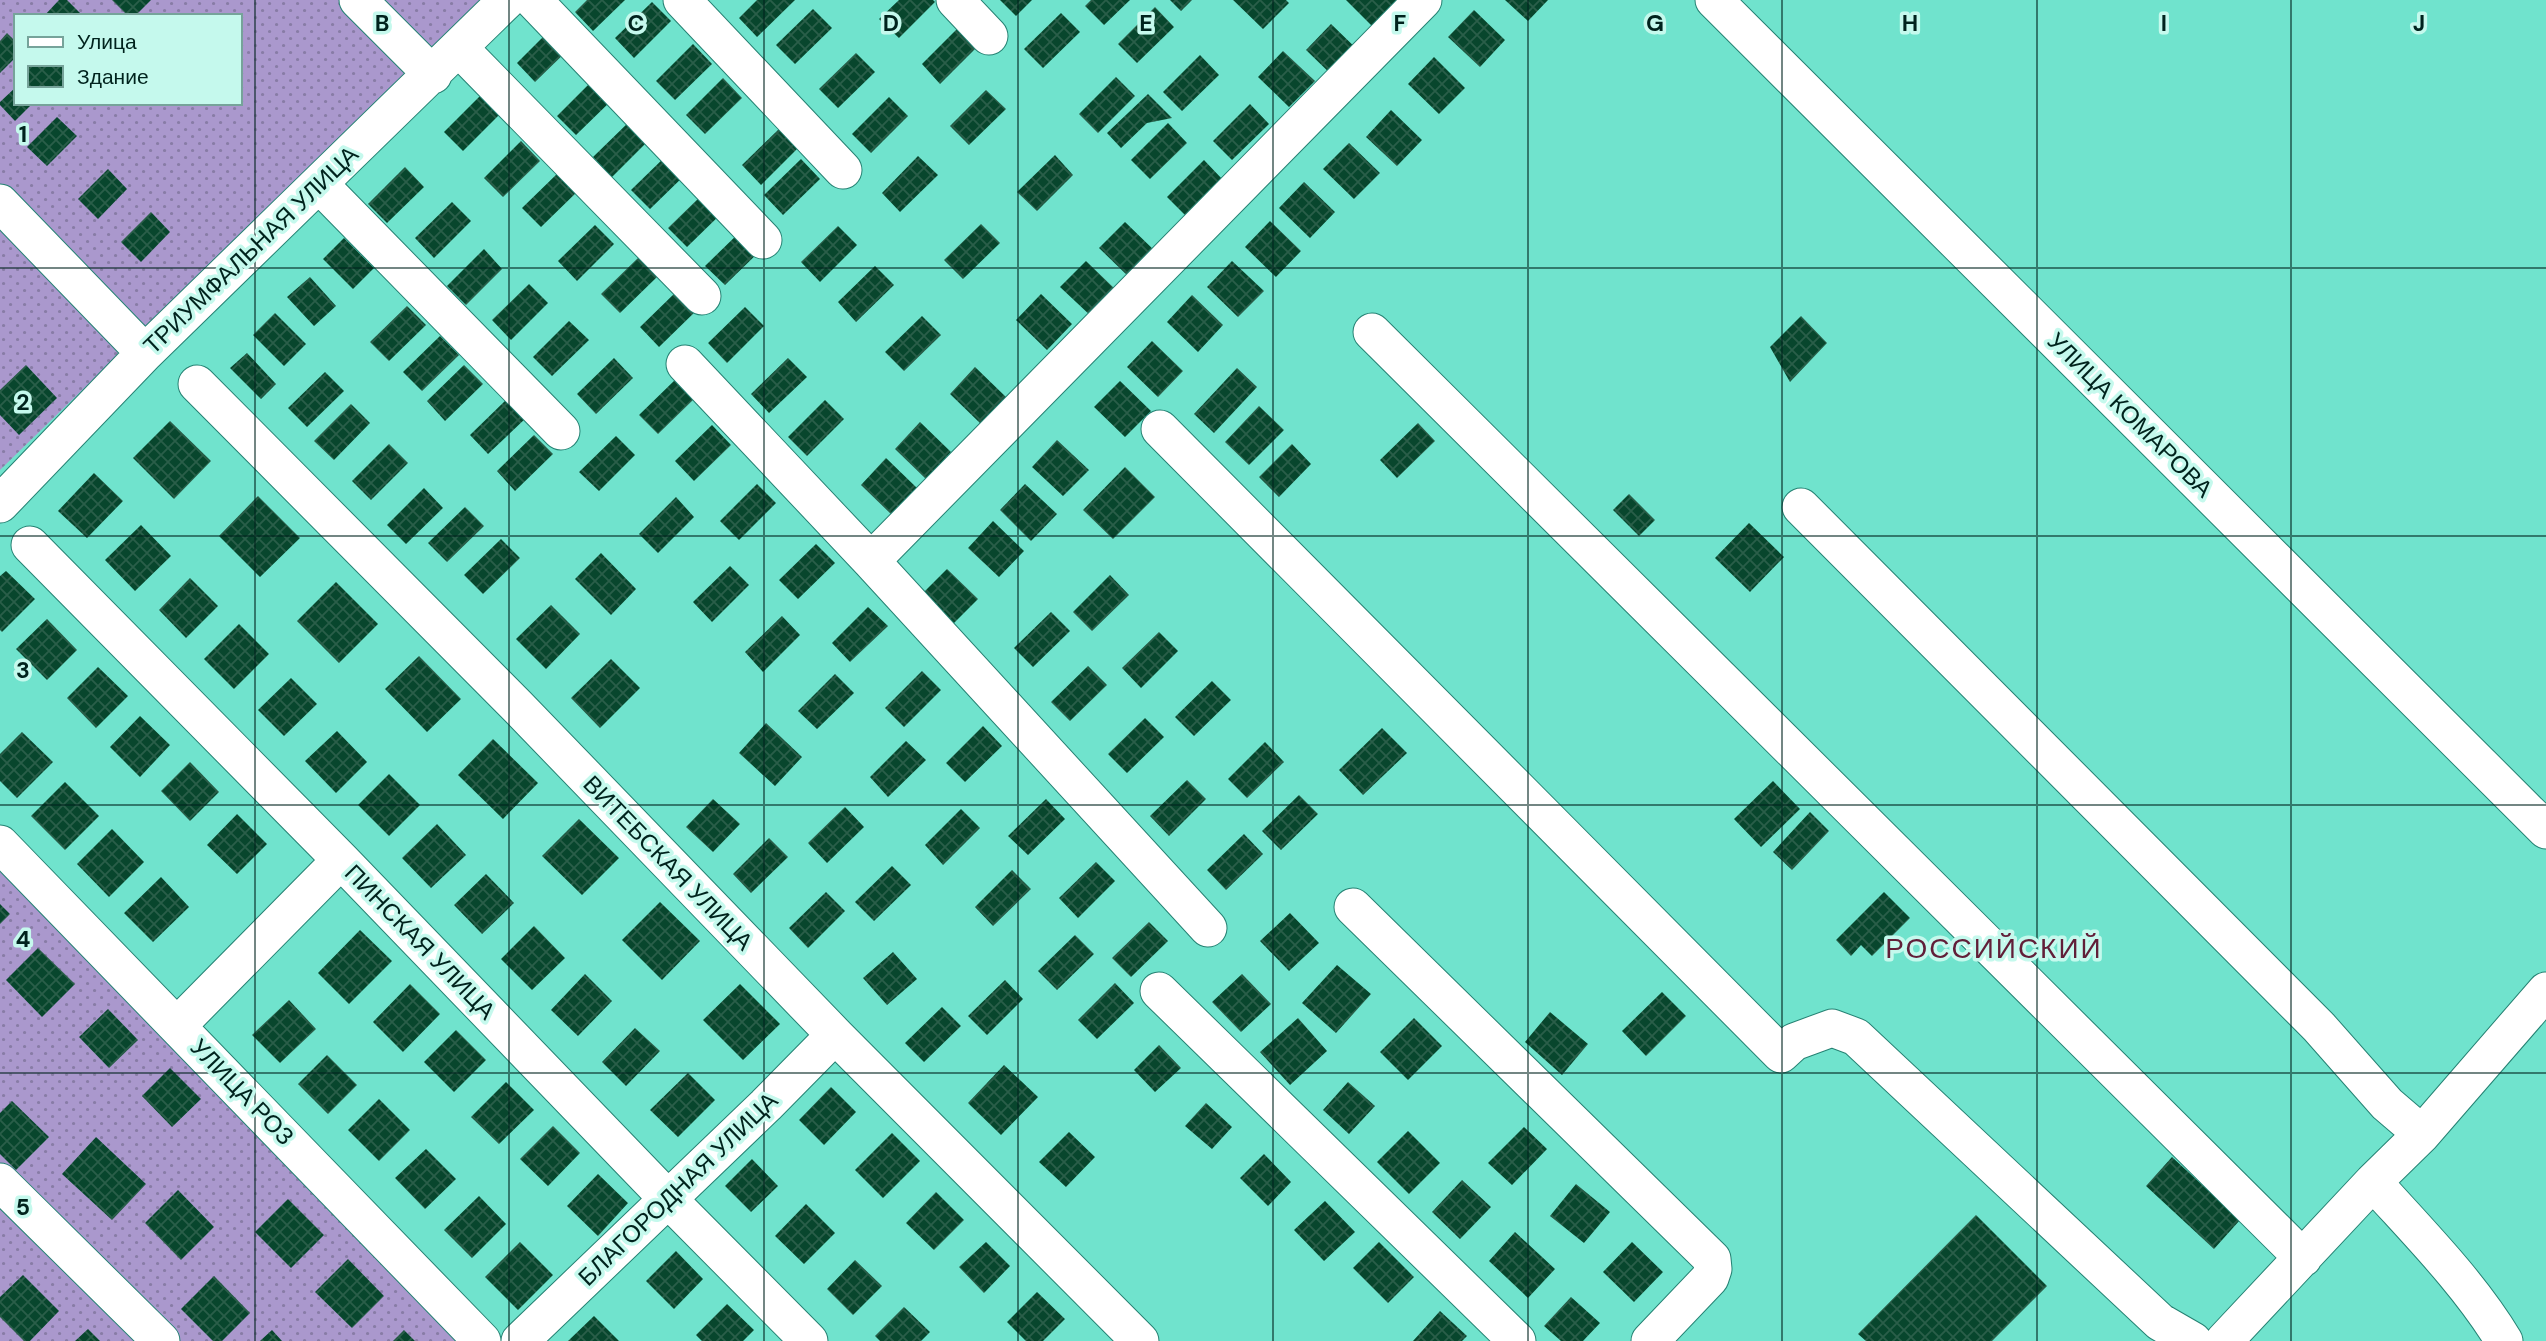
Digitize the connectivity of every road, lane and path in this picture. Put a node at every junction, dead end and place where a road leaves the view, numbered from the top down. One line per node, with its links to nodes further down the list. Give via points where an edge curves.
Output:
1 (358, 0): 10 (street)
2 (508, 0): 9 (street, ТРИУМФАЛЬНАЯ УЛИЦА)
3 (533, 0): 14 (street)
4 (682, 0): 11 (street)
5 (955, 0): 8 (street)
6 (1423, 0): 25 (street)
7 (1714, 0): 26 (street, УЛИЦА КОМАРОВА)
8 (989, 36)
9 (459, 48): 10 (street, ТРИУМФАЛЬНАЯ УЛИЦА); 15 (street)
10 (433, 75): 12 (street, ТРИУМФАЛЬНАЯ УЛИЦА)
11 (843, 170)
12 (319, 184): 17 (street, ТРИУМФАЛЬНАЯ УЛИЦА); 21 (street)
13 (0, 203): 17 (street)
14 (763, 240)
15 (702, 296)
16 (1372, 332): 39 (street)
17 (145, 353): 22 (street, ТРИУМФАЛЬНАЯ УЛИЦА)
18 (685, 364): 25 (street)
19 (197, 384): 34 (street, ВИТЕБСКАЯ УЛИЦА)
20 (1160, 429): 47 (street, via 1781,1054 1794,1042 1832,1028 1856,1037 2160,1322)
21 (561, 431)
22 (0, 504)
23 (1801, 507): 35 (street, via 2319,1027 2387,1104)
24 (30, 545): 28 (street, ПИНСКАЯ УЛИЦА)
25 (871, 561): 30 (street)
26 (2546, 830)
27 (0, 844): 33 (street, УЛИЦА РОЗ)
28 (341, 860): 33 (street); 38 (street, ПИНСКАЯ УЛИЦА)
29 (1353, 907): 46 (street, via 1712,1259 1710,1278)
30 (1208, 928)
31 (1159, 991): 45 (street)
32 (2546, 991): 35 (street)
33 (177, 1025): 41 (street, УЛИЦА РОЗ)
34 (835, 1035): 38 (street, БЛАГОРОДНАЯ УЛИЦА); 44 (street, ВИТЕБСКАЯ УЛИЦА)
35 (2422, 1134): 37 (street)
36 (0, 1182): 40 (street)
37 (2373, 1182): 39 (street); 49 (street, via 2436,1252)
38 (667, 1199): 42 (street, БЛАГОРОДНАЯ УЛИЦА); 43 (street, ПИНСКАЯ УЛИЦА)
39 (2303, 1258): 48 (street)
40 (161, 1341)
41 (482, 1341)
42 (520, 1341)
43 (809, 1341)
44 (1140, 1341)
45 (1517, 1341)
46 (1650, 1341)
47 (2193, 1341)
48 (2224, 1341)
49 (2504, 1341)

